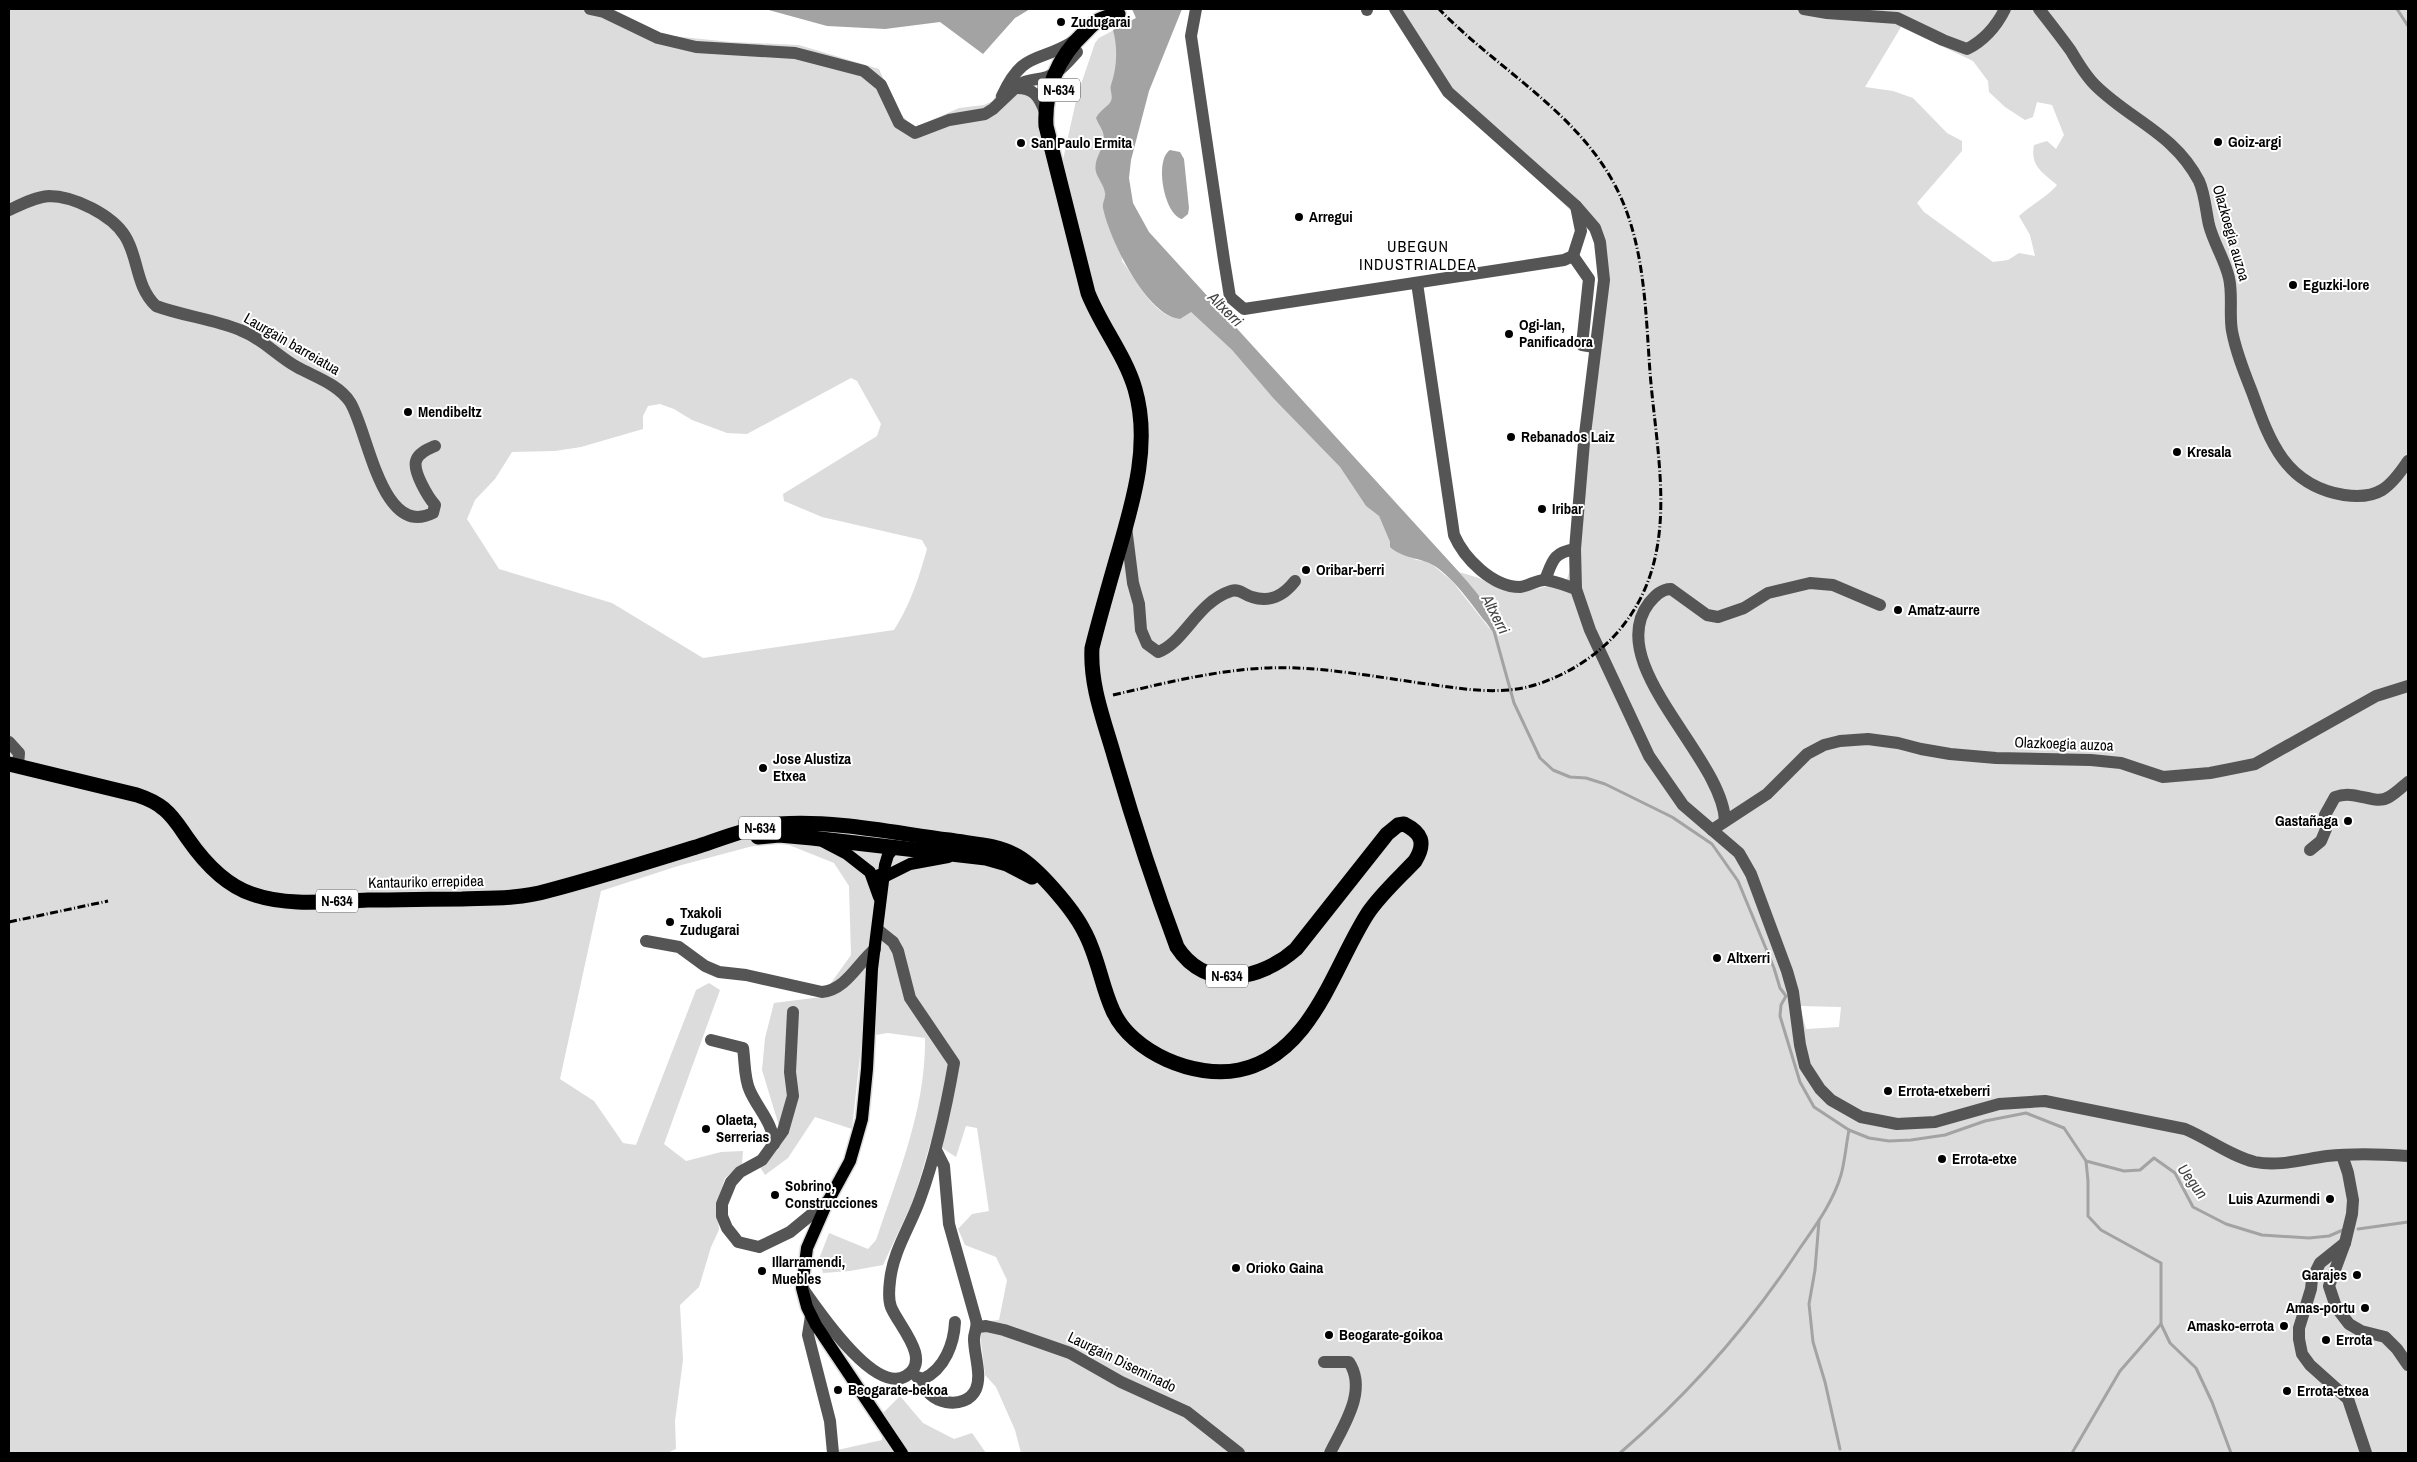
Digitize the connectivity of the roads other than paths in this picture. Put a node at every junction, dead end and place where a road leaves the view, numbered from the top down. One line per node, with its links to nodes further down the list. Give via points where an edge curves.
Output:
1 (590, 9): 10 (street, via 604,12 658,38 696,48 796,53 864,71 881,85 899,123 915,133 949,120 985,114 993,109)
2 (1196, 9): 17 (street, via 1192,36 1232,301 1244,309)
3 (1395, 9): 14 (street, via 1448,92)
4 (1804, 9): 5 (street, via 1897,18 1967,49 1983,41)
5 (2005, 9)
6 (2039, 9): 20 (street, Olazkoegia auzoa, via 2094,84 2160,134 2188,164 2200,183 2210,228 2229,276 2230,318 2237,350 2269,437 2286,466 2314,487 2351,496 2381,492 2397,478)
7 (1123, 11): 8 (highway, N-634, via 1096,22)
8 (1078, 45): 9 (highway, N-634, via 1062,58); 10 (street, via 1026,62); 12 (highway, N-634, via 1060,87)
9 (1056, 72): 10 (street, via 1052,65 1039,61 1021,69); 11 (highway, N-634); 12 (street, via 1051,110)
10 (1013, 82): 11 (street, via 1032,91)
11 (1045, 112): 13 (highway, N-634, via 1049,144)
12 (1054, 126): 13 (highway, N-634)
13 (1062, 187): 21 (highway, N-634, via 1088,294 1127,369 1137,399 1142,439)
14 (1576, 206): 16 (street, via 1581,231); 18 (street, via 1595,228 1604,262)
15 (9, 210): 19 (street, Laurgain barreiatua, via 35,198 50,196 104,214 125,236 147,297 156,306 241,330 270,346 295,366 341,391 351,404 391,502 416,517 433,513 435,505 427,495 416,460 422,452)
16 (1573, 256): 17 (street); 18 (street, via 1589,279 1582,345)
17 (1417, 283): 23 (street, via 1454,535 1459,548 1491,577 1509,585 1521,587)
18 (1594, 347): 22 (street)
19 (435, 446)
20 (2408, 461)
21 (1126, 527): 24 (street, via 1141,630 1147,644 1158,652 1172,644 1205,606 1230,591 1272,598 1283,594); 37 (highway, N-634, via 1092,648 1092,672 1119,774 1153,880 1177,948 1186,962 1208,973 1230,976 1269,969 1296,949 1387,834 1404,824 1419,834 1422,847 1415,861 1370,910 1332,984 1301,1031 1271,1057 1239,1070 1196,1071 1146,1048 1128,1033 1115,1016 1083,927 1029,864 1013,853 989,846)
22 (1575, 549): 23 (street, via 1554,557); 25 (street)
23 (1545, 580): 25 (street)
24 (1295, 581)
25 (1576, 589): 33 (street, via 1590,630 1649,756 1683,805)
26 (1880, 605): 31 (street, via 1833,585 1810,583 1768,593 1744,608 1718,617 1707,615 1670,589 1658,594 1644,611 1639,638 1646,669 1657,693 1690,742 1714,786)
27 (2408, 686): 31 (street, Olazkoegia auzoa, via 2376,696 2255,764 2210,773 2163,777 2121,763 1996,758 1940,752 1898,742 1840,741 1808,754 1767,794)
28 (9, 742): 29 (street, via 18,754)
29 (13, 765): 35 (highway, Kantauriko errepidea / N-634, via 137,794 153,801 166,810 220,876 239,889 270,899 307,902 519,897)
30 (2408, 782): 38 (street, via 2388,798 2377,800 2354,793 2335,797 2325,815 2326,829 2321,841)
31 (1725, 821): 33 (street, Olazkoegia auzoa)
32 (820, 825): 35 (highway, N-634, via 772,826); 36 (highway, via 879,837); 37 (highway, N-634)
33 (1712, 830): 49 (street, via 1738,853 1754,881 1793,992 1805,1066 1820,1089 1845,1109 1879,1122 1916,1124 1951,1119 2013,1102 2045,1101 2186,1129 2228,1152 2255,1162 2275,1164)
34 (812, 838): 35 (highway, N-634, via 779,835); 36 (highway, N-634); 39 (main road, via 832,845)
35 (702, 845)
36 (893, 849): 37 (highway, via 906,840); 40 (main road, via 896,856)
37 (954, 849): 40 (main road)
38 (2310, 850)
39 (870, 872): 40 (main road); 41 (main road)
40 (888, 875): 41 (main road)
41 (882, 907): 42 (main road)
42 (878, 930): 44 (main road); 48 (street, via 893,942 910,998 954,1063)
43 (646, 941): 44 (street, via 679,947 719,972 822,992 829,992 845,982)
44 (875, 949): 51 (main road, via 862,1119 850,1162)
45 (794, 1012): 47 (street, via 790,1072 793,1096 782,1131)
46 (711, 1040): 47 (street, via 743,1048 749,1090 768,1121)
47 (774, 1144): 51 (street, via 762,1160 740,1172 726,1193 722,1216 726,1228 738,1242 759,1247 778,1240)
48 (936, 1150): 56 (street, via 944,1166 949,1224); 59 (street, via 920,1200 898,1248 891,1275 890,1305 916,1356)
49 (2342, 1155): 50 (street); 52 (street, via 2353,1200)
50 (2408, 1156)
51 (828, 1200): 53 (main road, via 807,1248)
52 (2345, 1243): 58 (street, via 2329,1286 2336,1307 2349,1324 2361,1331 2385,1337); 65 (street, via 2320,1263 2312,1279 2299,1328 2300,1339 2302,1354 2310,1365 2348,1399)
53 (803, 1289): 54 (main road); 59 (street, via 835,1333 876,1372 896,1380)
54 (811, 1316): 61 (street, via 808,1335 830,1421); 62 (main road)
55 (955, 1322): 60 (street, via 950,1348 930,1376)
56 (978, 1327): 60 (street, via 974,1339 978,1382 970,1397 955,1402 941,1400 924,1387); 63 (street, Laurgain Diseminado, via 1004,1330 1070,1353 1121,1382 1187,1412)
57 (1324, 1362): 64 (street, via 1348,1362 1356,1373 1352,1408)
58 (2408, 1365)
59 (907, 1376): 60 (street)
60 (923, 1379)
61 (833, 1453)
62 (902, 1453)
63 (1239, 1453)
64 (1330, 1453)
65 (2366, 1453)

